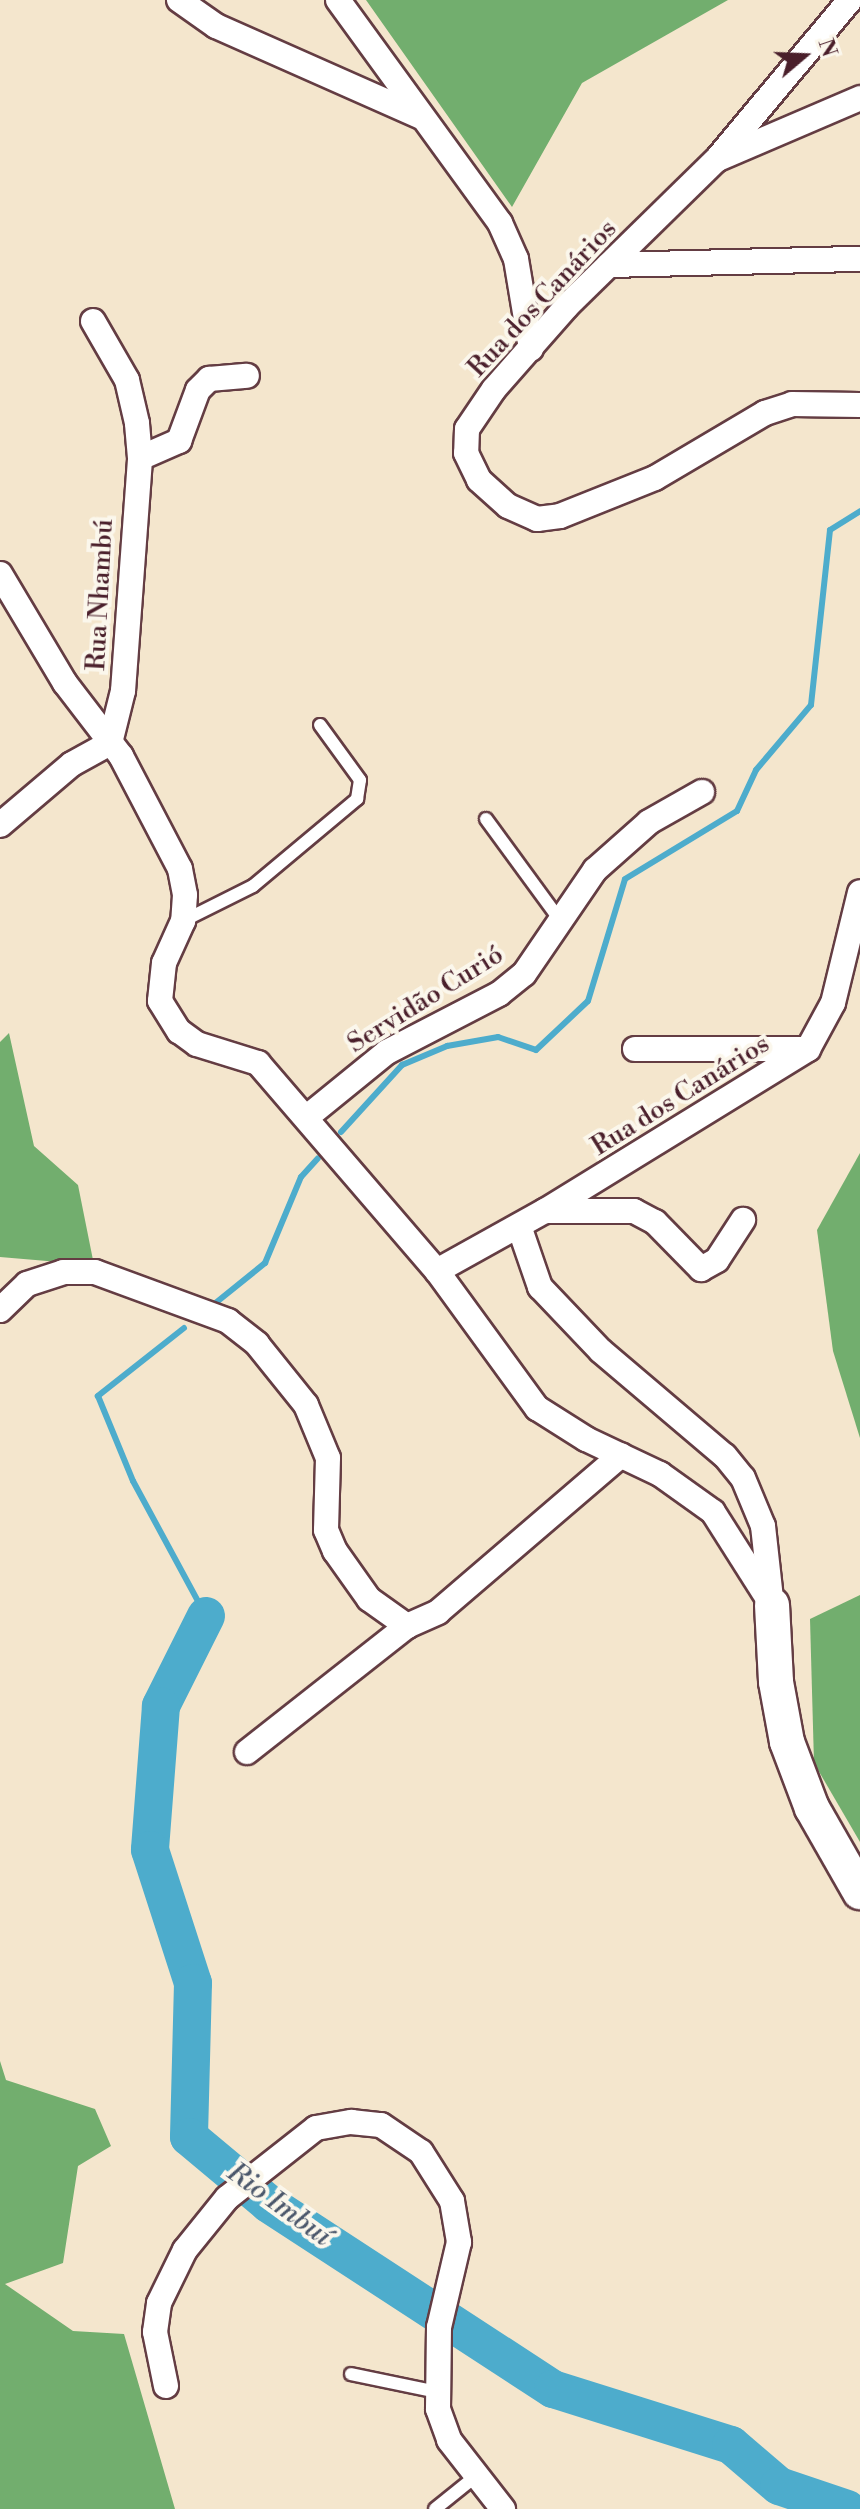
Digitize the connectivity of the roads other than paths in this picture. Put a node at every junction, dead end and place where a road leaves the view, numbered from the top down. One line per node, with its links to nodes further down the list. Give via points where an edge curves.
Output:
1 (179, 0): 5 (street, via 216,26)
2 (338, 0): 5 (street)
3 (850, 0): 6 (street, Rua dos Canários)
4 (860, 98): 6 (street)
5 (421, 117): 10 (street, via 474,181 500,223 516,259)
6 (716, 160): 8 (street, Rua dos Canários)
7 (860, 259): 8 (street)
8 (609, 265): 10 (street, Rua dos Canários)
9 (93, 321): 13 (street, Rua Nhambú, via 127,380)
10 (531, 349): 12 (street, Rua dos Canários, via 480,407 467,429 466,453 479,480 508,506 537,519 582,509 655,478 765,413 792,404)
11 (247, 376): 13 (street, via 209,379 198,390 179,441)
12 (860, 405)
13 (140, 458): 16 (street, Rua Nhambú, via 123,691)
14 (0, 574): 16 (street, via 43,648)
15 (320, 725): 22 (lane, via 360,780 357,799 253,886)
16 (110, 743): 19 (street, via 72,764); 22 (street, via 166,834 185,895)
17 (702, 792): 21 (street, Servidão Curió, via 631,837 575,892)
18 (486, 819): 21 (lane)
19 (0, 825)
20 (860, 892): 24 (street, Rua dos Canários, via 833,1003)
21 (560, 920): 25 (street, Servidão Curió, via 524,974 499,994 387,1052)
22 (183, 921): 25 (street, via 161,981 160,1001 167,1014 197,1044 258,1063)
23 (635, 1049): 24 (street)
24 (808, 1049): 26 (street, Rua dos Canários)
25 (307, 1117): 29 (street)
26 (545, 1211): 27 (street, via 634,1211 655,1222 701,1269 717,1260); 28 (street, Rua dos Canários)
27 (743, 1220)
28 (519, 1226): 29 (street, Rua dos Canários); 32 (street, via 540,1287 601,1351 725,1456 743,1478 763,1526)
29 (437, 1271): 31 (street, via 537,1408)
30 (0, 1310): 33 (street, via 27,1284 63,1272 95,1272 228,1321 257,1344 306,1405 328,1458 326,1530 335,1551 369,1599)
31 (621, 1455): 32 (street, via 713,1512); 33 (street, via 438,1612)
32 (772, 1605): 35 (street, via 776,1682 787,1742 812,1808)
33 (407, 1626): 34 (street)
34 (247, 1752)
35 (860, 1892)
36 (351, 2374): 38 (lane)
37 (166, 2386): 38 (street, via 155,2332 159,2303 185,2250 227,2198 316,2128 351,2122 381,2125 421,2152 452,2201 459,2242 439,2327)
38 (438, 2392): 39 (street, via 449,2440)
39 (476, 2476): 40 (lane); 41 (street)
40 (435, 2509)
41 (503, 2509)

